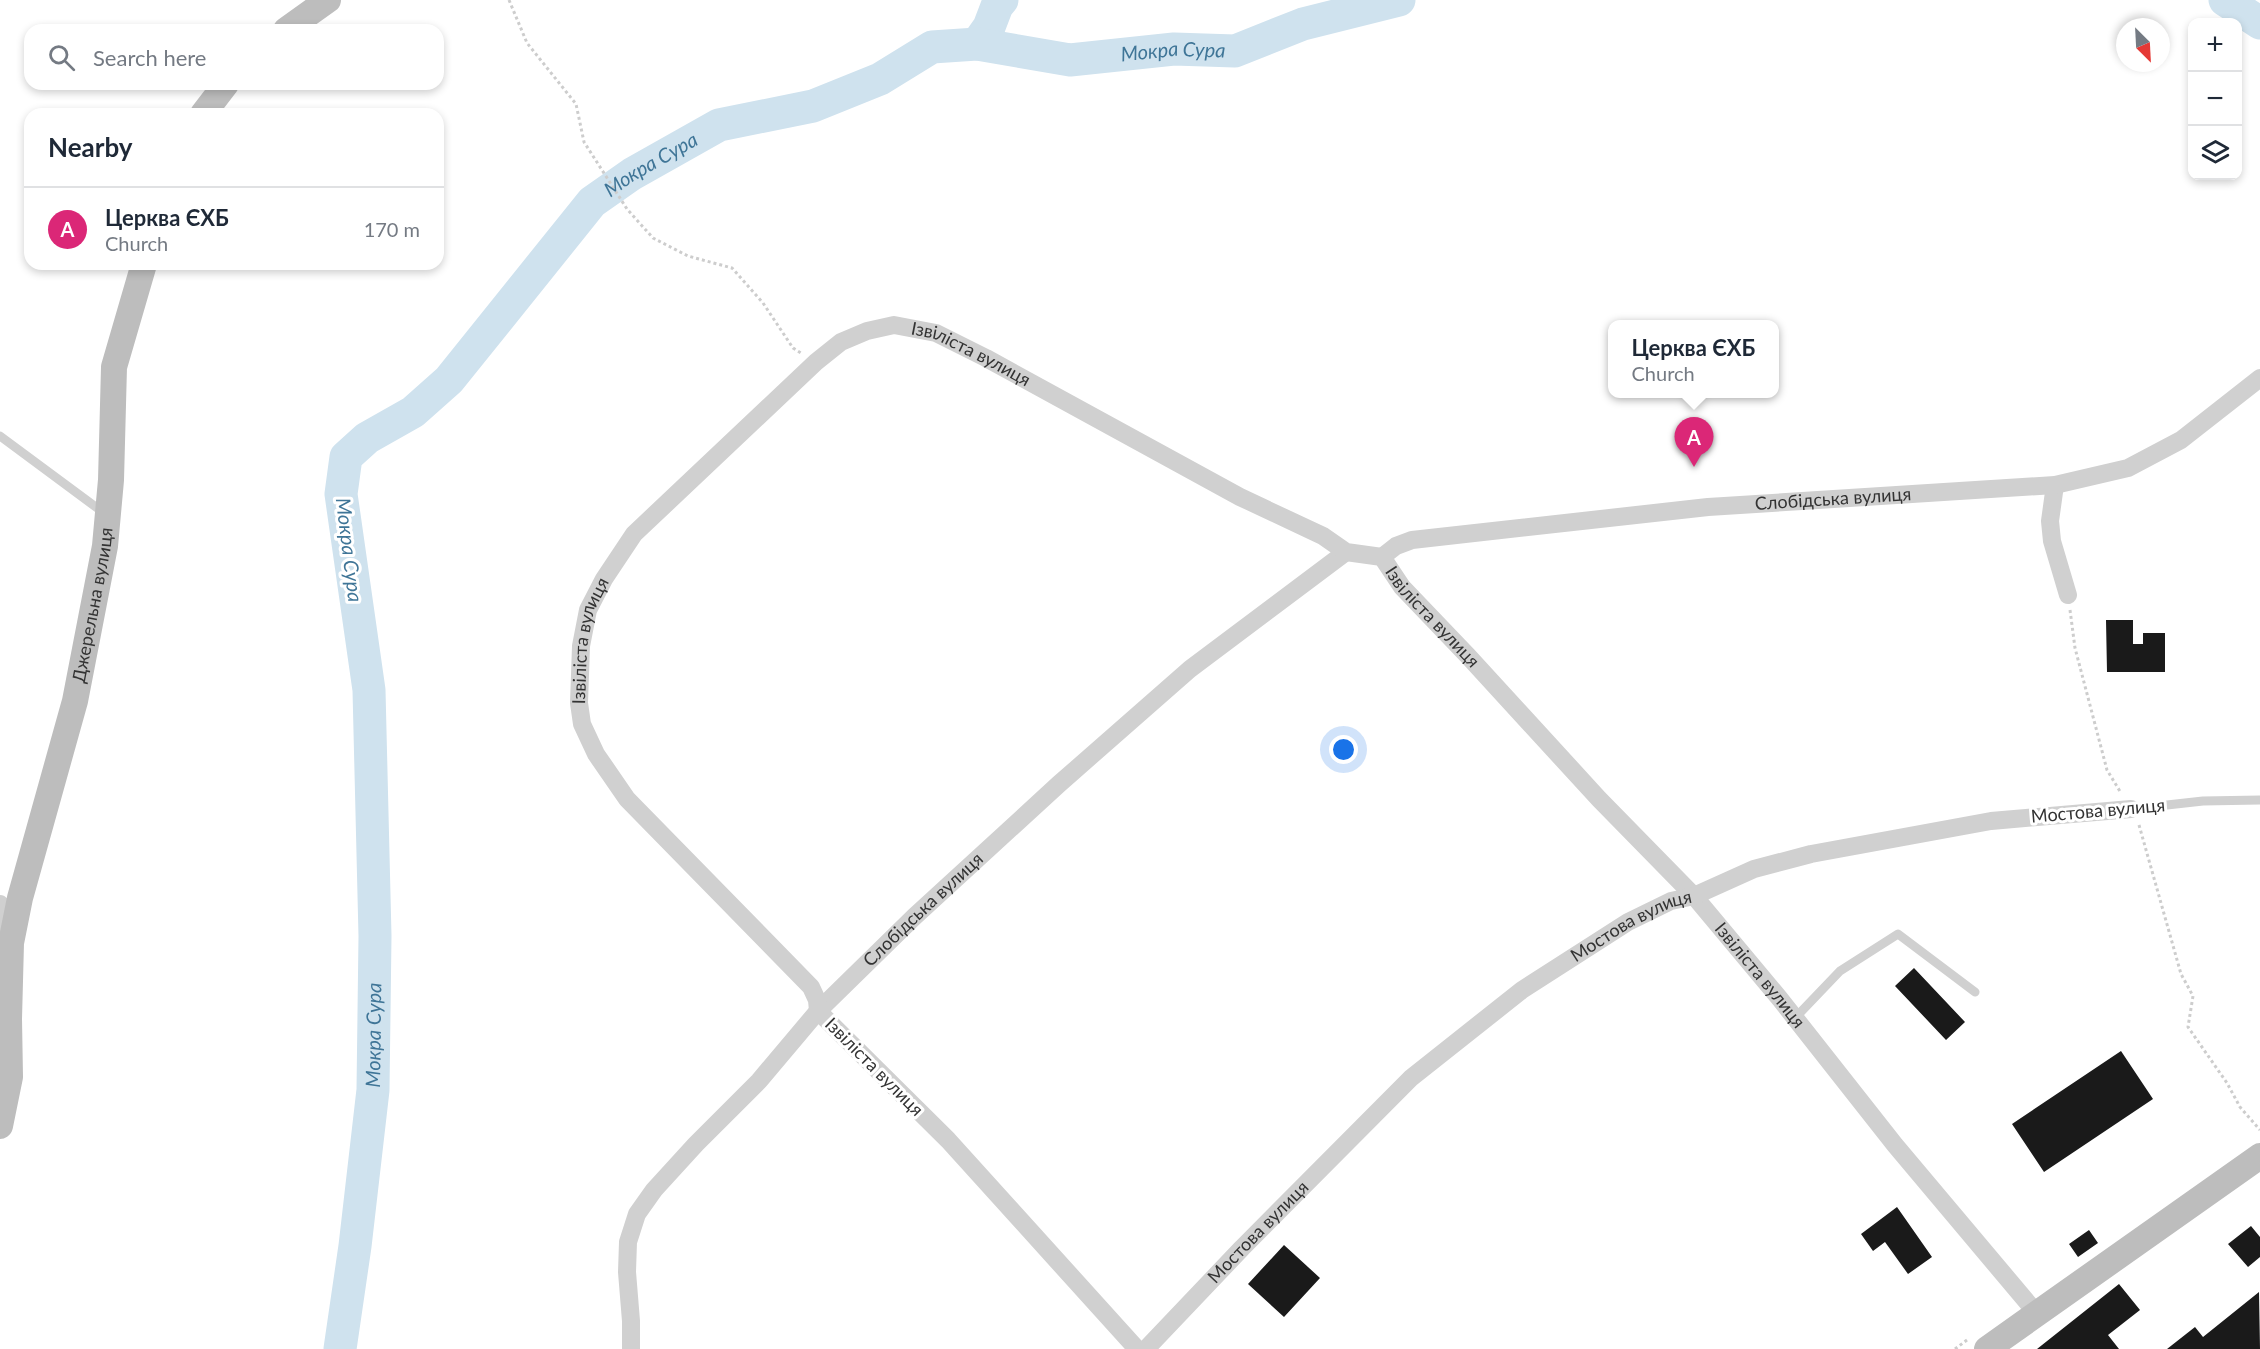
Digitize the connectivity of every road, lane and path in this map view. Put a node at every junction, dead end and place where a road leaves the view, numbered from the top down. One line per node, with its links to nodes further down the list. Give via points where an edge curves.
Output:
1 (328, 0): 3 (street)
2 (509, 0): 7 (path, via 527,43 576,104 584,142 627,209 653,238 688,256 732,268 763,303 793,348)
3 (294, 24)
4 (221, 90): 5 (street)
5 (208, 108)
6 (142, 270): 11 (street, Джерельна вулиця, via 114,367)
7 (816, 362): 12 (street, Ізвіліста вулиця, via 841,342 867,331 894,325 936,333 1240,497 1323,536); 21 (street, Ізвіліста вулиця, via 634,534 603,579 588,610 581,646 579,703 582,724 596,754 627,799 811,987)
8 (2260, 378): 10 (street, Слобідська вулиця, via 2181,440 2128,468)
9 (0, 436): 11 (lane)
10 (2055, 485): 13 (street, Слобідська вулиця, via 1708,507 1412,540); 14 (street, via 2050,521 2052,541)
11 (108, 516): 19 (street, Джерельна вулиця, via 75,701)
12 (1346, 552): 13 (street, Ізвіліста вулиця); 21 (street, Слобідська вулиця, via 1190,669 914,917)
13 (1382, 557): 17 (street, Ізвіліста вулиця, via 1402,587)
14 (2068, 595): 16 (path, via 2075,648 2107,770)
15 (2260, 800): 16 (lane, Мостова вулиця)
16 (2131, 808): 17 (street, Мостова вулиця, via 1990,821 1811,854 1754,870); 24 (path, via 2149,856 2181,974 2193,996 2188,1027 2228,1083 2240,1107)
17 (1694, 896): 22 (street, Ізвіліста вулиця); 29 (street, Мостова вулиця, via 1671,901 1628,922 1541,977 1411,1078)
18 (0, 904): 19 (street)
19 (11, 942): 23 (street, Джерельна вулиця, via 10,1077)
20 (1975, 992): 22 (lane, via 1898,934 1840,971)
21 (818, 1011): 27 (street, Слобідська вулиця, via 759,1081 654,1190 637,1214 628,1242); 28 (street, Ізвіліста вулиця, via 948,1140)
22 (1795, 1018): 26 (street, Ізвіліста вулиця)
23 (0, 1126)
24 (2260, 1130)
25 (2260, 1156): 26 (street)
26 (2038, 1315): 30 (street)
27 (631, 1349)
28 (1137, 1349)
29 (1146, 1349)
30 (1987, 1349)

